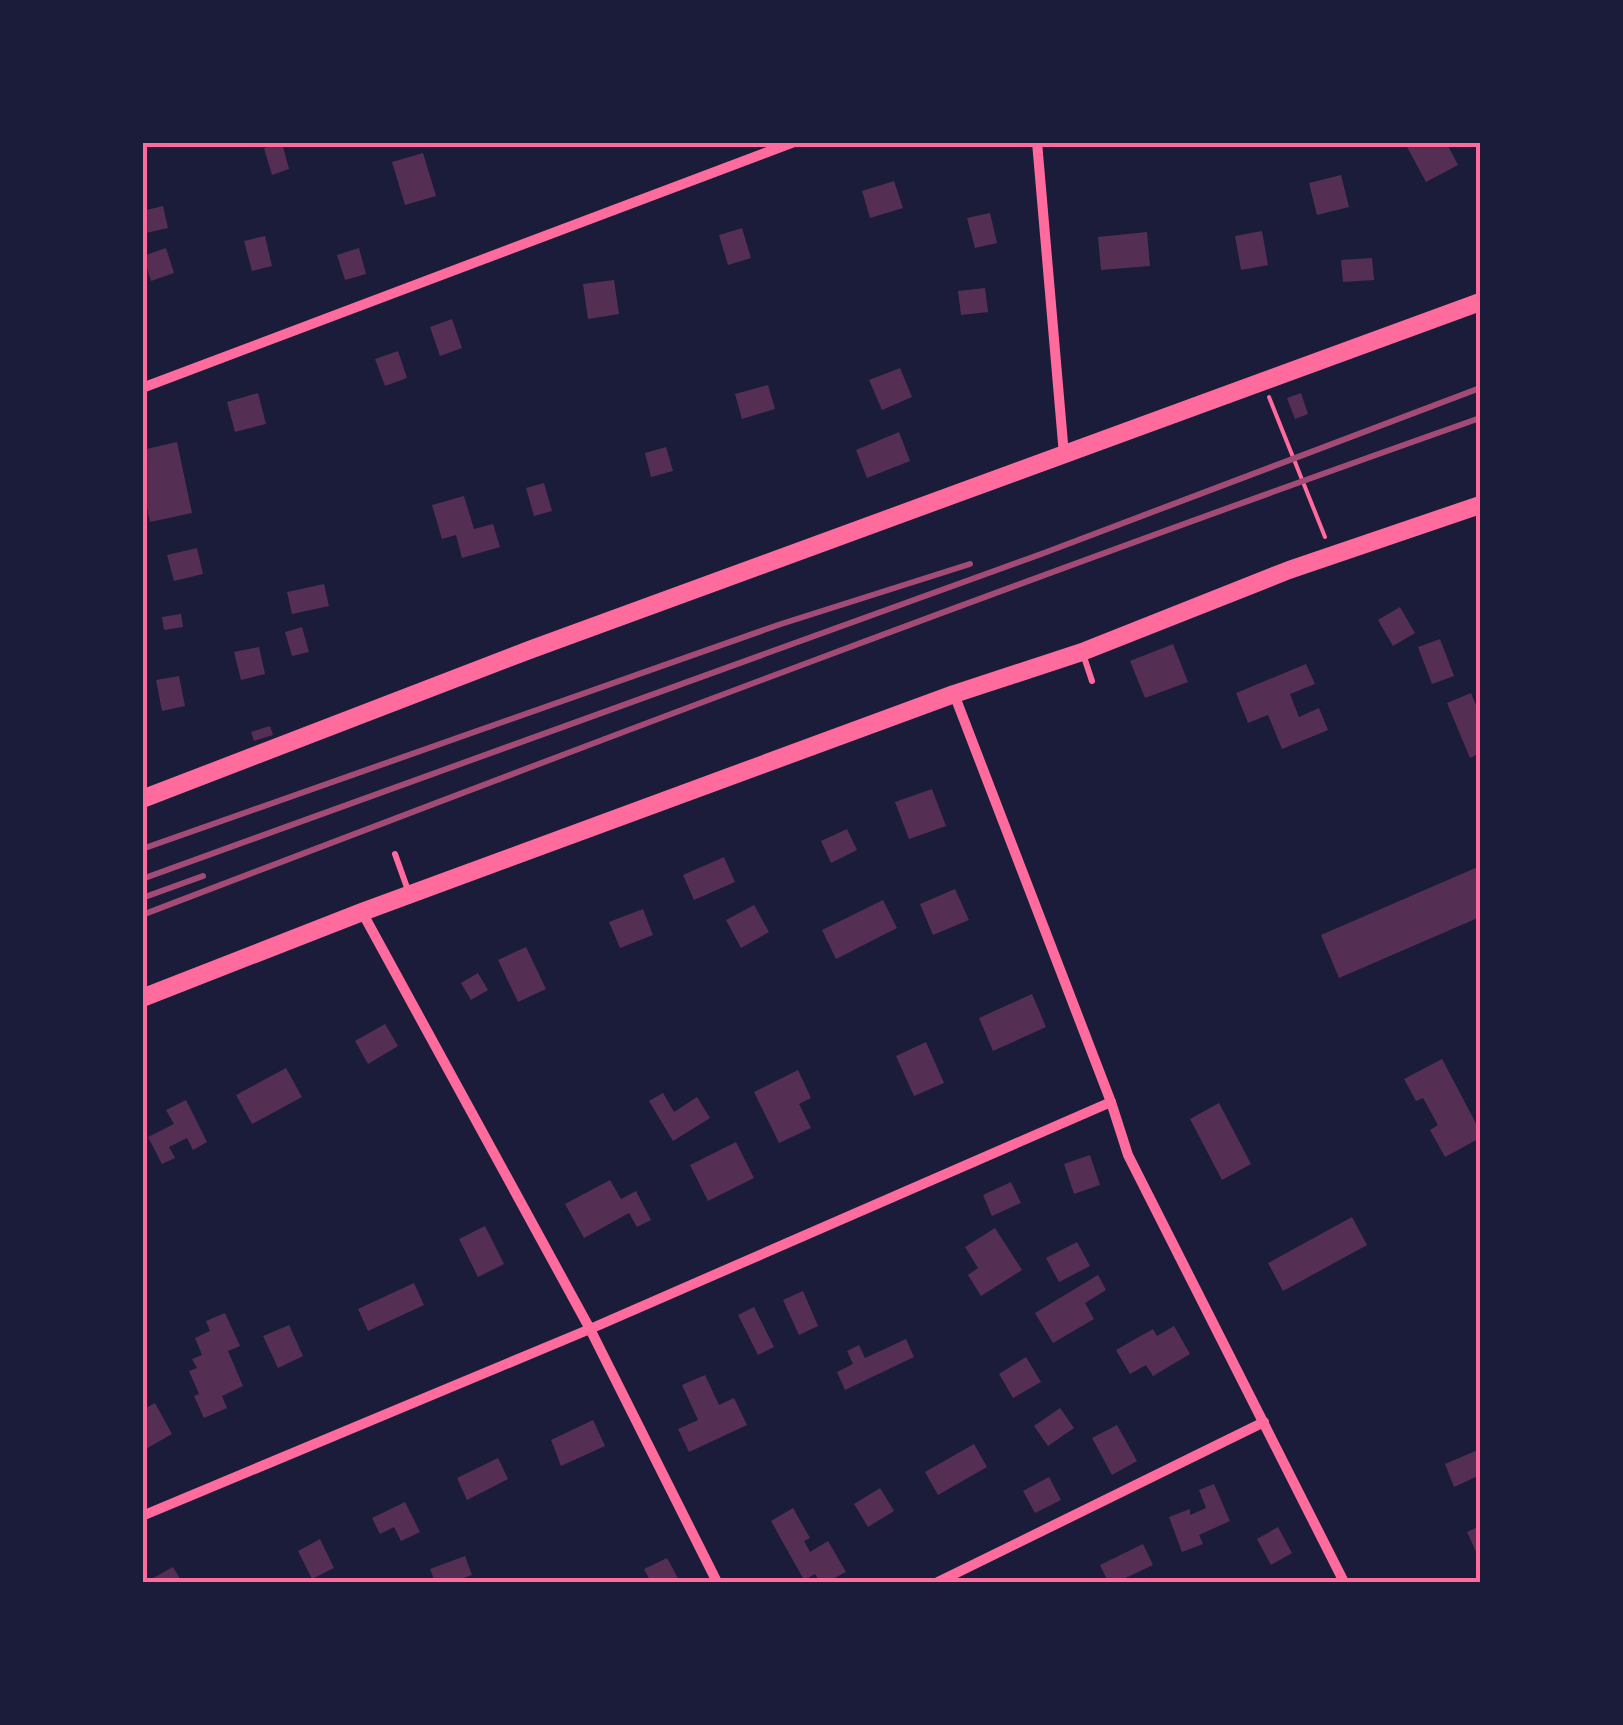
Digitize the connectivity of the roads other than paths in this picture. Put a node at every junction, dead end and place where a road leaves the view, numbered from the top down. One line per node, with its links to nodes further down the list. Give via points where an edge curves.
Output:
1 (794, 142): 4 (street)
2 (1037, 142): 5 (street)
3 (1480, 302): 5 (main road)
4 (142, 388)
5 (1064, 456): 10 (main road)
6 (1480, 506): 7 (main road)
7 (1082, 652): 8 (lane); 9 (main road)
8 (1092, 681)
9 (954, 694): 12 (main road); 15 (street)
10 (142, 799)
11 (395, 854): 12 (lane)
12 (410, 894): 13 (main road)
13 (362, 912): 14 (main road); 16 (street)
14 (142, 998)
15 (1111, 1102): 16 (street); 17 (street, via 1128,1154)
16 (590, 1329): 18 (street); 19 (street)
17 (1264, 1422): 20 (street); 21 (street)
18 (142, 1516)
19 (717, 1582)
20 (938, 1582)
21 (1344, 1582)

